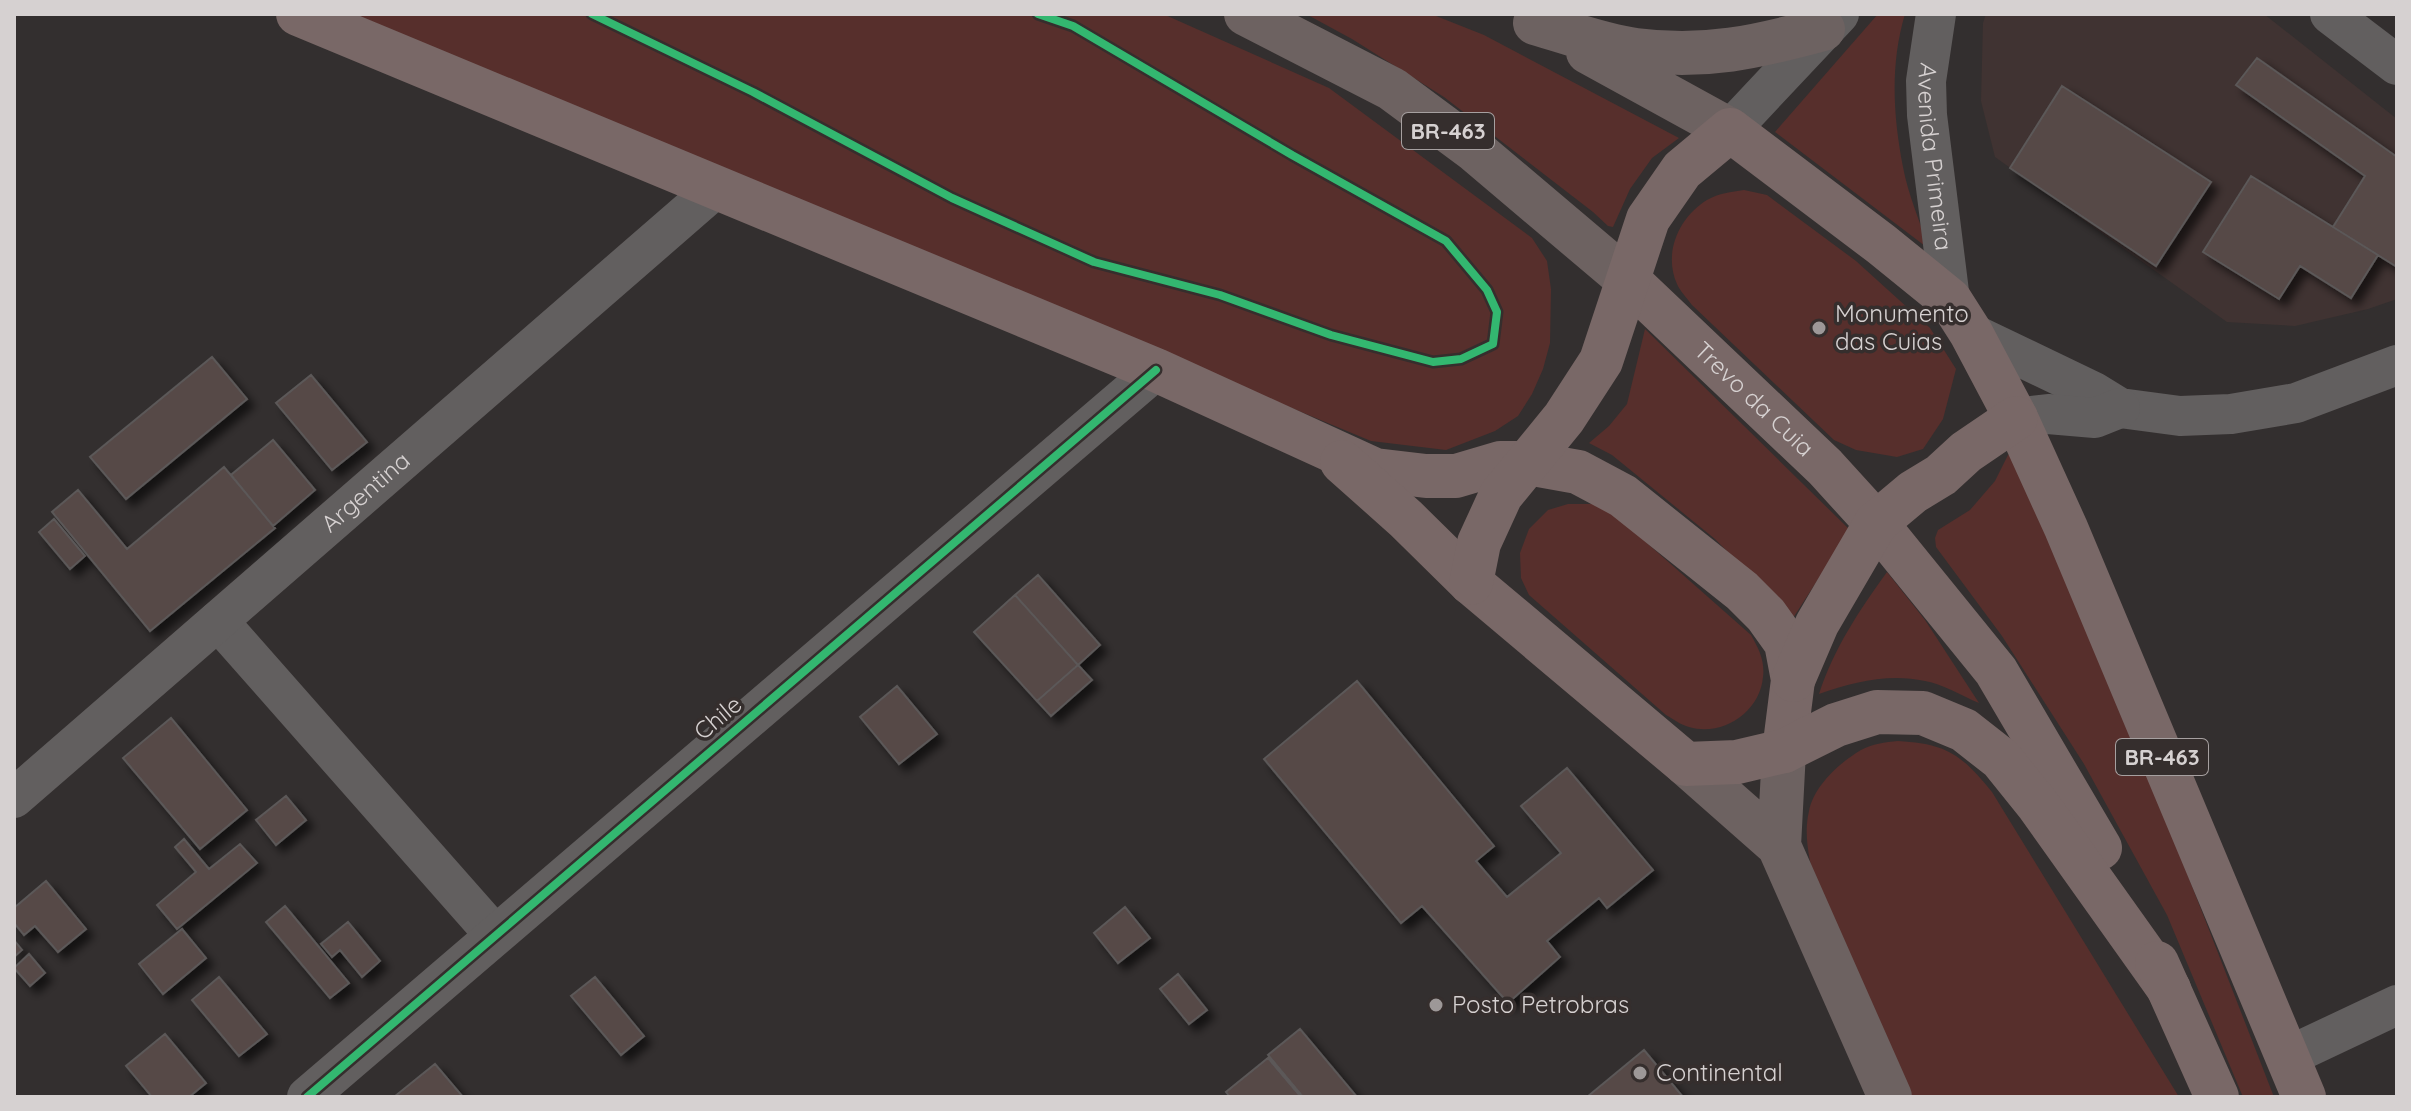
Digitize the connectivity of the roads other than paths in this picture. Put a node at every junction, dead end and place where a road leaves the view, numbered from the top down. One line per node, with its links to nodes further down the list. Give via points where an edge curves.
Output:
1 (298, 14): 9 (highway)
2 (1246, 14): 10 (main road, BR-463, via 1392,89 1473,149)
3 (1936, 14): 11 (street, Avenida Primeira, via 1926,81 1927,115)
4 (2330, 14): 7 (street)
5 (1524, 18): 6 (main road, via 1634,50 1691,54 1755,47); 8 (main road, BR-463)
6 (1831, 21): 8 (street)
7 (2381, 40)
8 (1730, 130): 10 (highway, via 1682,170 1648,219); 11 (highway, BR-463, via 1881,244)
9 (716, 188): 13 (highway); 23 (street, Argentina)
10 (1629, 281): 18 (highway, via 1601,361); 19 (highway, Trevo da Cuia / BR-463)
11 (1961, 317): 14 (street); 15 (highway, BR-463); 17 (highway, via 1976,389)
12 (2397, 365): 14 (street, via 2296,403 2231,414 2180,416)
13 (1156, 370): 16 (highway); 29 (street, Chile)
14 (2120, 408): 15 (street, via 2095,418)
15 (2016, 418): 17 (highway); 32 (highway, BR-463)
16 (1328, 450): 18 (highway, via 1375,470 1426,476); 22 (highway)
17 (1966, 452): 20 (highway)
18 (1527, 463): 22 (highway, via 1501,495 1479,543); 24 (highway, via 1578,472 1623,496 1742,591 1786,643)
19 (1825, 467): 20 (highway, via 1871,486); 21 (highway, Trevo da Cuia / BR-463)
20 (1913, 492): 21 (highway)
21 (1876, 523): 24 (highway, via 1817,624); 30 (highway, BR-463, via 1996,671 2102,852)
22 (1471, 583): 26 (highway)
23 (218, 621): 27 (street, Argentina); 29 (street)
24 (1793, 680): 25 (highway)
25 (1784, 751): 26 (highway, via 1737,762); 28 (main road); 30 (highway, via 1877,712 1923,713 1964,730 2001,759 2038,805)
26 (1686, 764): 28 (main road)
27 (14, 798)
28 (1779, 846): 34 (main road)
29 (495, 935): 33 (street, Chile)
30 (2169, 989): 35 (highway, BR-463)
31 (2397, 1005): 32 (street)
32 (2287, 1057): 36 (highway, BR-463)
33 (307, 1097)
34 (1890, 1097)
35 (2217, 1097)
36 (2304, 1097)

